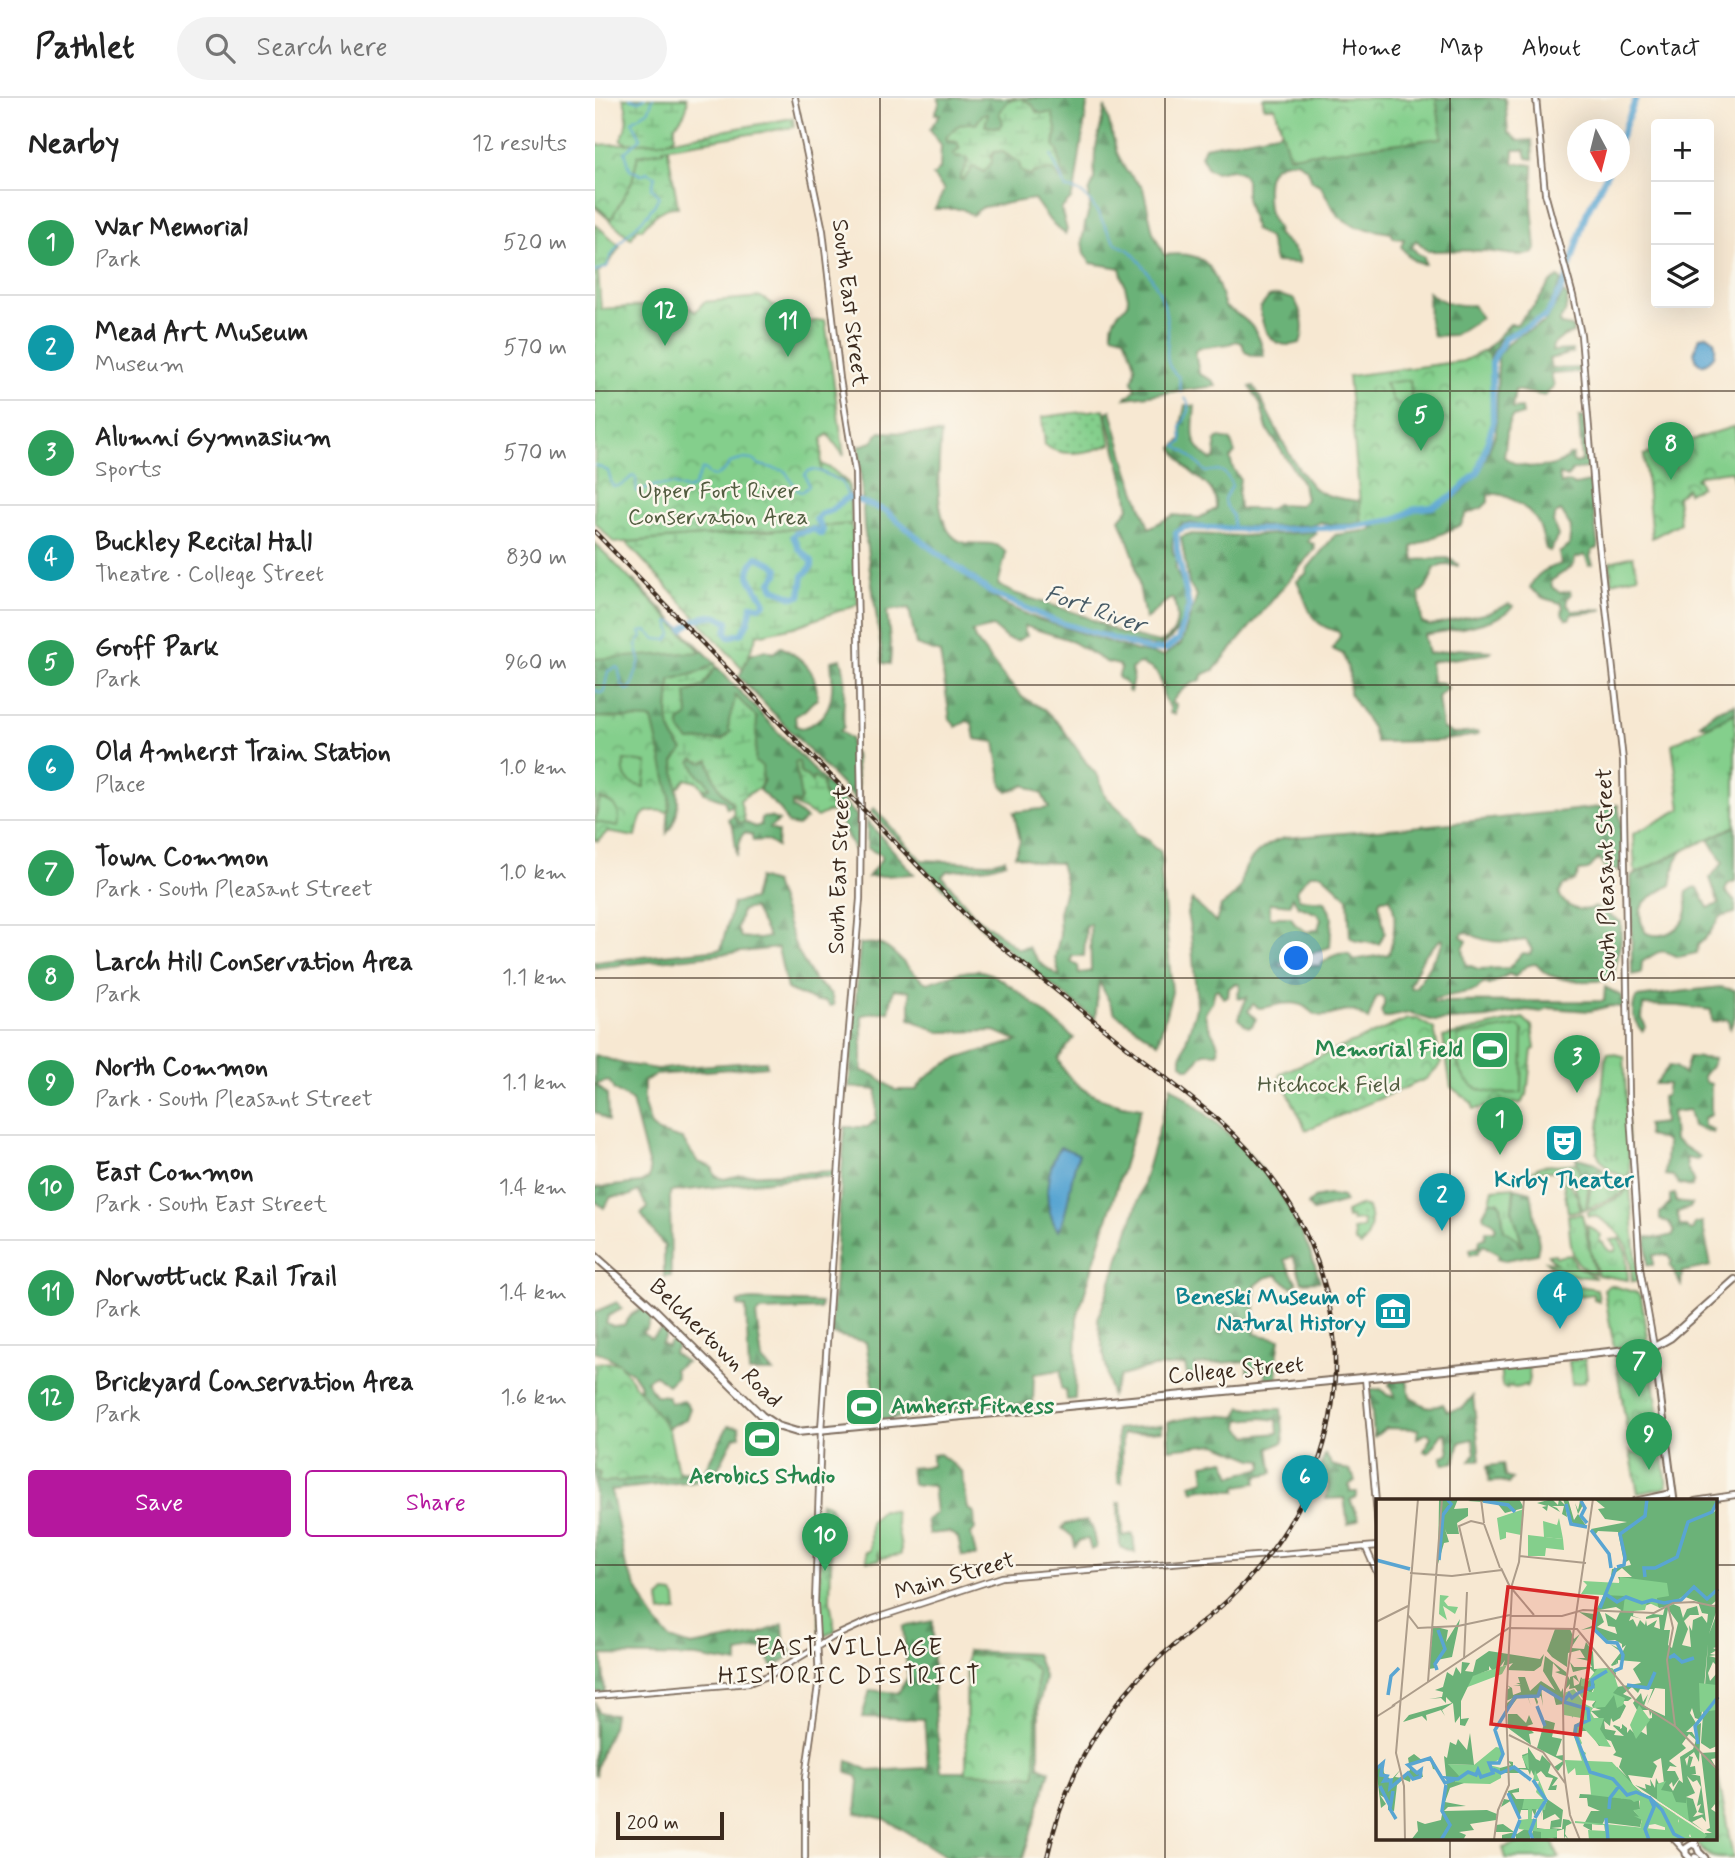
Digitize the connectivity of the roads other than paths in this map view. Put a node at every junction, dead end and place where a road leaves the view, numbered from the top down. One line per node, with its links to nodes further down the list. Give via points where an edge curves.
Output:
1 (795, 98): 7 (main road, South East Street, via 823,230 856,494 861,877)
2 (1536, 98): 5 (main road, South Pleasant Street, via 1543,182 1581,339 1623,761 1629,1098 1640,1268)
3 (595, 1256): 7 (highway, Belchertown Road, via 762,1416 788,1431)
4 (1735, 1280): 5 (highway)
5 (1654, 1347): 6 (highway, College Street); 8 (main road, South Pleasant Street)
6 (1365, 1377): 7 (highway, College Street); 13 (main road)
7 (821, 1430): 17 (main road, South East Street, via 814,1614)
8 (1672, 1493): 10 (main road); 11 (main road, South Pleasant Street)
9 (1735, 1495): 12 (main road)
10 (1644, 1499)
11 (1674, 1499)
12 (1708, 1499)
13 (1376, 1503)
14 (1376, 1546): 15 (main road, Main Street)
15 (1366, 1548): 16 (main road); 17 (main road, Main Street, via 1002,1577 878,1617)
16 (1376, 1570)
17 (817, 1646): 18 (main road, Main Street, via 749,1683); 20 (main road, South East Street, via 818,1690 806,1778)
18 (597, 1696)
19 (1692, 1852): 21 (main road)
20 (805, 1858)
21 (1705, 1858)

